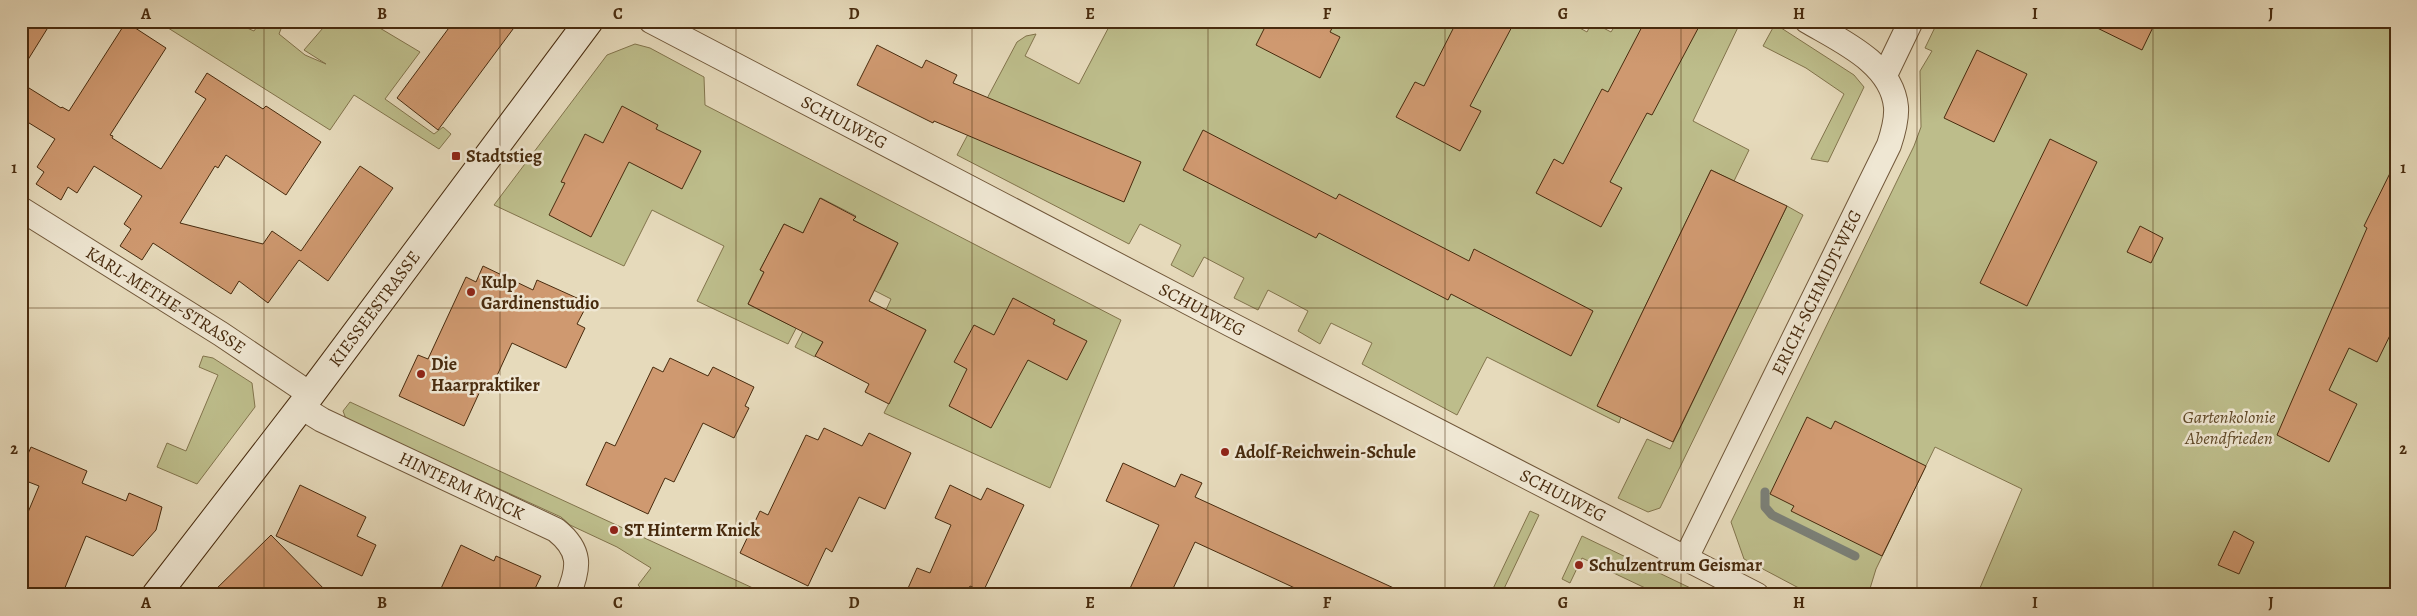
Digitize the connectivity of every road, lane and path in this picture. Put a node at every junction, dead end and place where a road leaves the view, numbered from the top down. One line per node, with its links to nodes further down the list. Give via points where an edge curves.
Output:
1 (589, 21): 7 (street, KIESSEESTRASSE)
2 (650, 21): 8 (street, SCHULWEG)
3 (1807, 21): 5 (street)
4 (1911, 21): 5 (street)
5 (1885, 75): 8 (street, ERICH-SCHMIDT-WEG, via 1896,107 1889,145)
6 (21, 209): 7 (street, KARL-METHE-STRASSE, via 221,334)
7 (306, 400): 9 (street, KIESSEESTRASSE); 10 (street, HINTERM KNICK, via 322,420 556,530 566,538 577,558 575,579)
8 (1686, 558): 11 (street, SCHULWEG)
9 (156, 595)
10 (568, 595)
11 (1757, 595)

